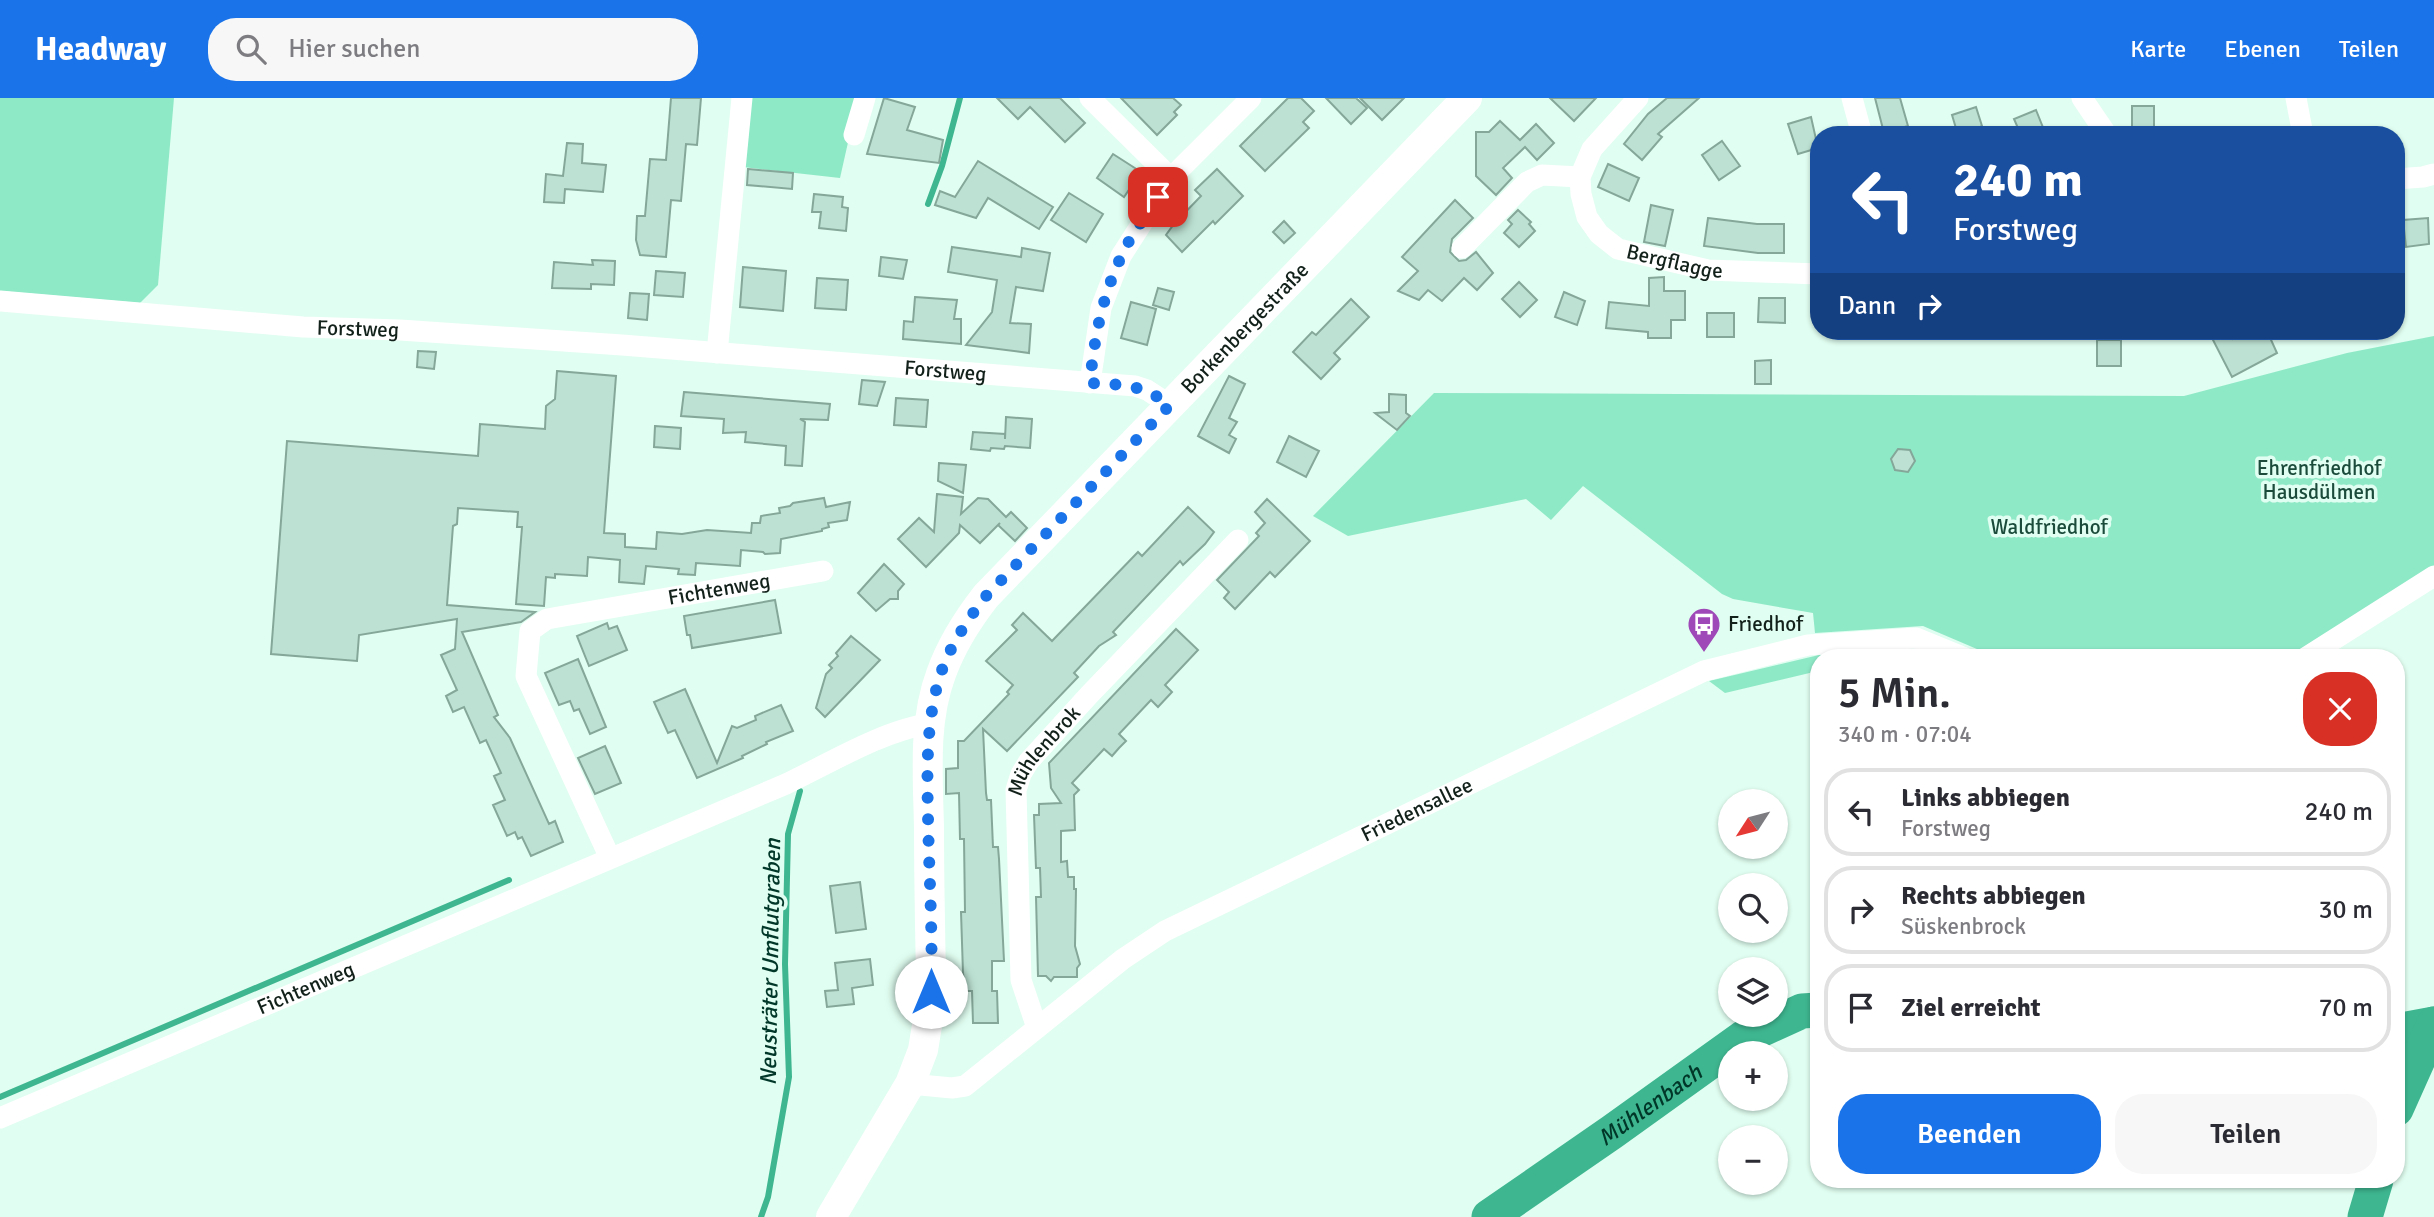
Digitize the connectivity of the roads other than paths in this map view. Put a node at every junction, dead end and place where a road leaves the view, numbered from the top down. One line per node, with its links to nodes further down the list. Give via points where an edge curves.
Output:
1 (742, 98): 21 (street)
2 (864, 98): 13 (street)
3 (1090, 98): 16 (street)
4 (1251, 98): 16 (street)
5 (1467, 98): 23 (street, Borkenbergestraße)
6 (1638, 98): 15 (street, via 1592,149)
7 (1852, 98): 10 (street)
8 (2082, 98): 11 (street)
9 (2296, 98): 12 (street)
10 (1860, 126)
11 (2101, 126)
12 (2301, 126)
13 (854, 135)
14 (2434, 174): 17 (street)
15 (1580, 177): 18 (street, via 1542,175 1527,181); 19 (street, Bergflagge, via 1587,217 1618,249 1708,270)
16 (1171, 178): 22 (street, via 1121,256 1101,307)
17 (2405, 178)
18 (1462, 248)
19 (1810, 274)
20 (0, 301): 21 (street, Forstweg, via 303,327)
21 (717, 353): 22 (street, Forstweg)
22 (1090, 383): 23 (street, Forstweg, via 1135,386)
23 (1170, 405): 29 (street, Borkenbergestraße, via 974,611 940,676)
24 (1238, 540): 31 (street, Mühlenbrok, via 1089,695 1021,774 1016,790 1021,981)
25 (823, 571): 30 (street, Fichtenweg, via 547,619 530,631 526,676)
26 (2434, 576): 28 (street)
27 (1943, 649): 31 (street, Friedensallee, via 1916,638 1808,645 1704,671 1165,931)
28 (2319, 649)
29 (929, 724): 30 (street, Fichtenweg, via 884,738); 32 (street, Borkenbergestraße, via 930,1007 923,1049)
30 (610, 858): 33 (street, Fichtenweg)
31 (1037, 1028): 32 (street, Friedensallee, via 965,1086)
32 (910, 1084): 34 (street, Borkenbergestraße)
33 (0, 1118)
34 (831, 1217)

